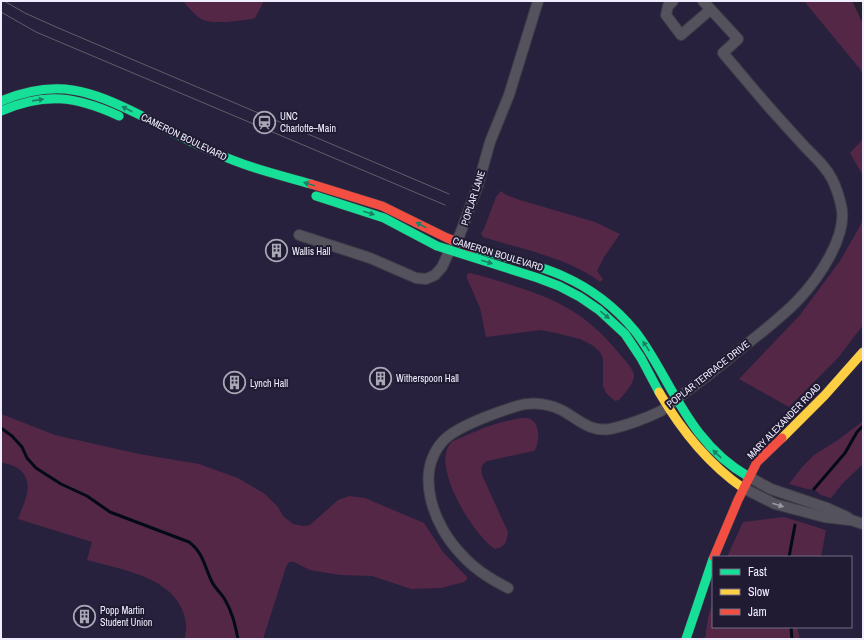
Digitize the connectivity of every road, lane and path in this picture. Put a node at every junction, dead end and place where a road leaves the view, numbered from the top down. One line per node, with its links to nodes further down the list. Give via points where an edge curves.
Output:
1 (538, 1): 16 (street, POPLAR LANE, via 509,95)
2 (673, 1): 4 (street, via 668,6 666,15 681,34)
3 (703, 1): 4 (street, POPLAR TERRACE DRIVE)
4 (710, 10): 19 (street, POPLAR TERRACE DRIVE, via 738,39 723,53 826,169 834,181 842,215 840,232 833,250 800,298 702,382)
5 (1, 101): 10 (street, CAMERON BOULEVARD, one-way to 5, via 111,101 87,92 46,88)
6 (1, 112): 7 (street, CAMERON BOULEVARD, one-way to 7, via 30,101 60,98 87,102)
7 (129, 121)
8 (170, 141): 9 (street, CAMERON BOULEVARD)
9 (190, 151)
10 (214, 152): 11 (street); 12 (street, CAMERON BOULEVARD)
11 (209, 161)
12 (276, 174): 13 (street); 16 (street, CAMERON BOULEVARD, one-way to 12, via 382,206)
13 (273, 183)
14 (305, 193): 17 (street, CAMERON BOULEVARD, one-way to 17, via 384,218)
15 (299, 235): 17 (street, POPLAR LANE, via 361,254 421,279 435,275)
16 (456, 242): 17 (street, POPLAR LANE); 19 (street, CAMERON BOULEVARD, one-way to 16, via 654,358 636,332 596,296 572,280 555,273)
17 (450, 251): 20 (street, CAMERON BOULEVARD, one-way to 20, via 545,280 590,303 616,325 630,342)
18 (863, 352): 21 (street, MARY ALEXANDER ROAD, via 825,395 759,460)
19 (676, 399): 20 (street, POPLAR TERRACE DRIVE); 21 (street, CAMERON BOULEVARD, one-way to 19, via 710,446)
20 (667, 406): 22 (street, CAMERON BOULEVARD, via 700,452); 27 (street, POPLAR TERRACE DRIVE, via 624,425 604,430 586,426 553,406 524,404 468,425 445,440 434,455 428,475 431,498 438,520 462,556 481,572)
21 (749, 477): 22 (street, MARY ALEXANDER ROAD); 23 (street, CAMERON BOULEVARD, via 771,489 827,508)
22 (743, 488): 23 (street, CAMERON BOULEVARD, one-way to 23, via 775,504 831,518); 25 (street, MARY ALEXANDER ROAD)
23 (851, 520): 24 (street, CAMERON BOULEVARD)
24 (863, 524)
25 (714, 556)
26 (712, 561): 28 (street, MARY ALEXANDER ROAD)
27 (508, 588)
28 (686, 639)

